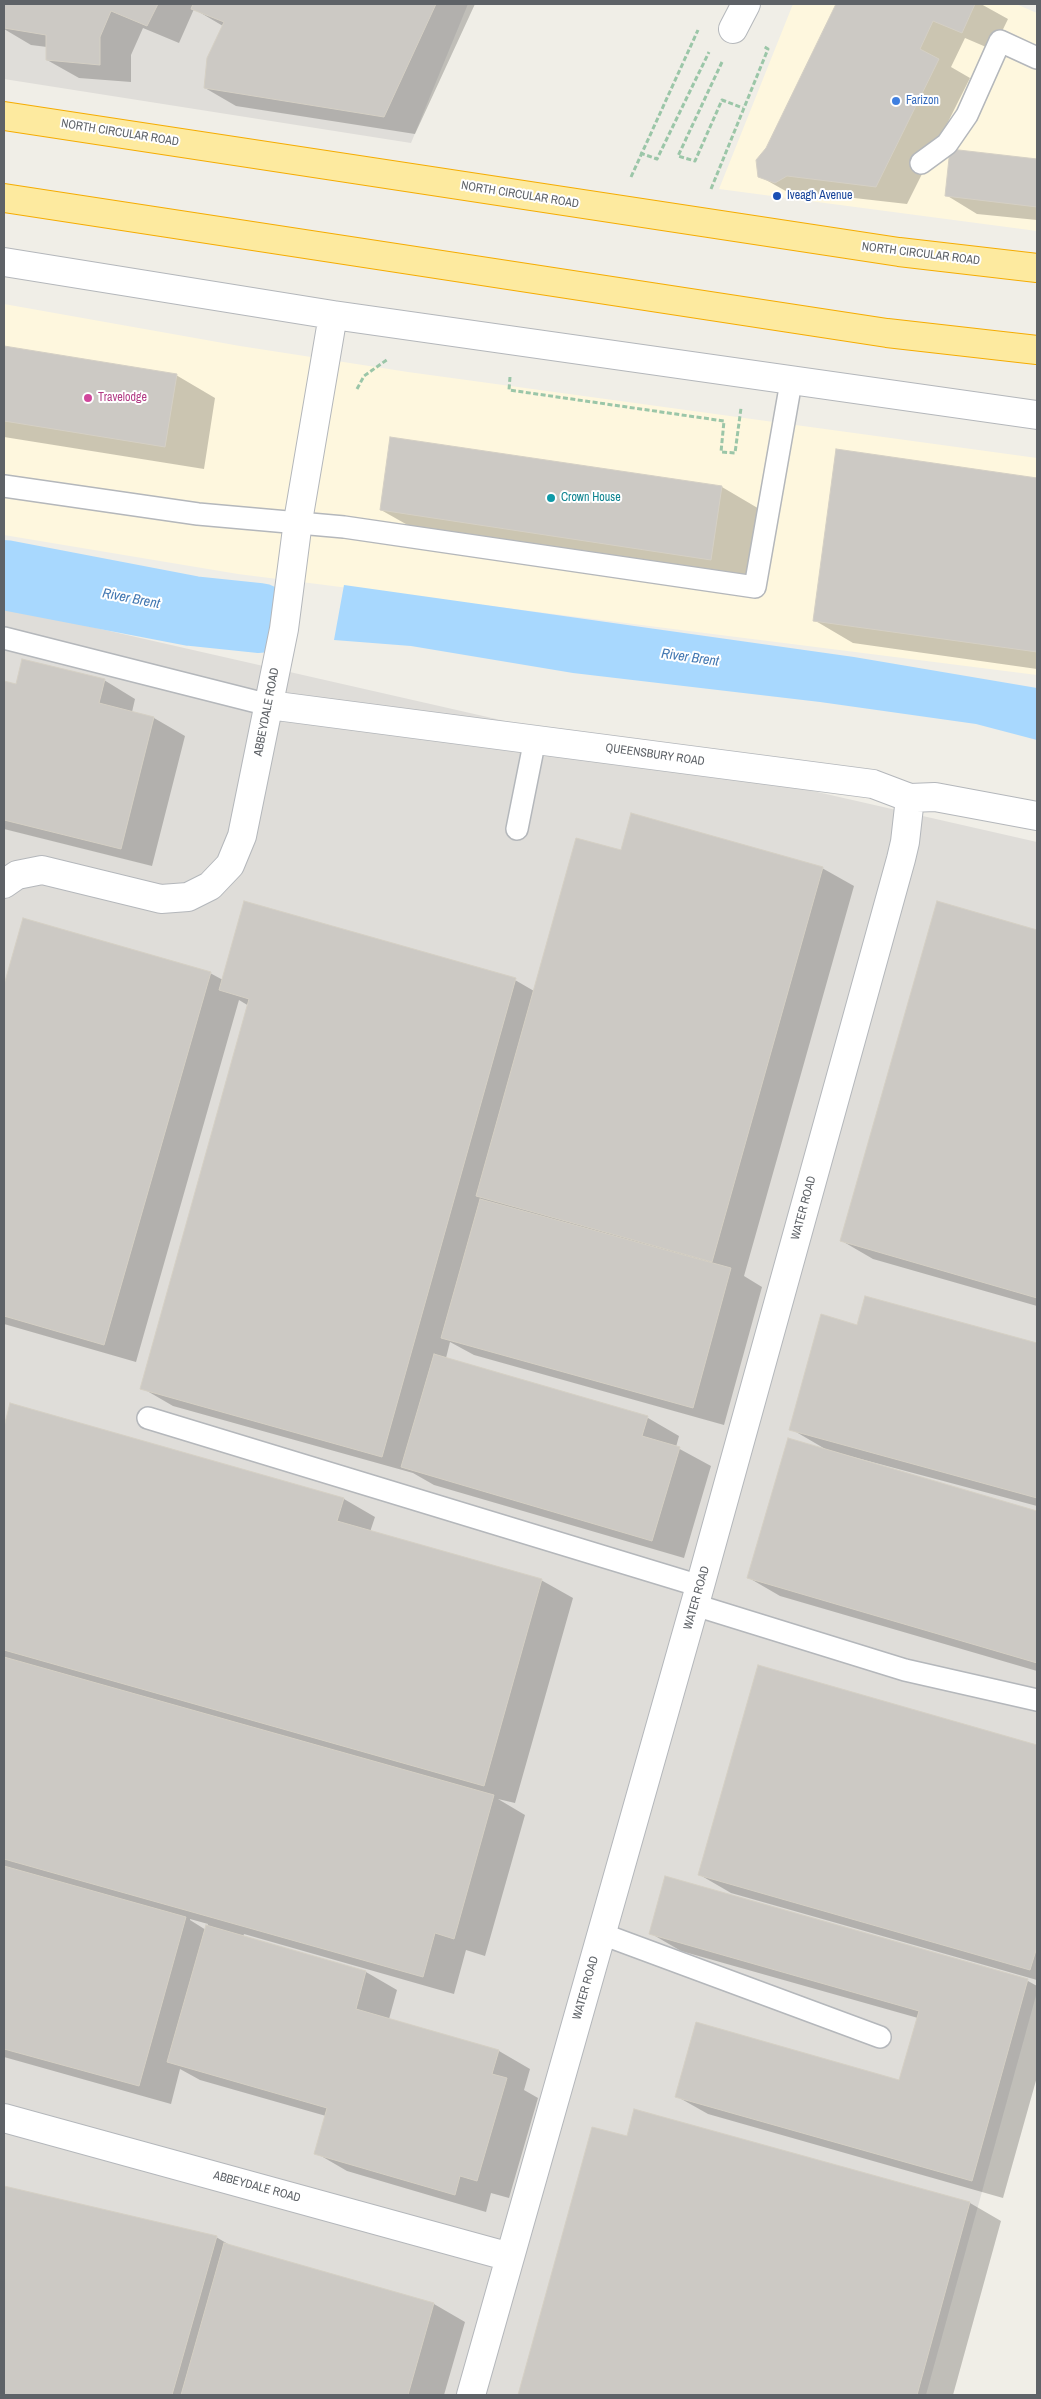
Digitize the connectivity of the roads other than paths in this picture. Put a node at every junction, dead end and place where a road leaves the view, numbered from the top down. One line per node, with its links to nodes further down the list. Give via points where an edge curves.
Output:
1 (746, 4): 2 (street)
2 (733, 29)
3 (1037, 58): 5 (lane, via 1000,41 967,115 947,144)
4 (4, 116): 8 (highway, NORTH CIRCULAR ROAD, via 899,252)
5 (921, 163)
6 (4, 198): 10 (highway, via 887,333)
7 (4, 262): 9 (street)
8 (1037, 268)
9 (332, 315): 11 (street); 14 (street, ABBEYDALE ROAD)
10 (1037, 350)
11 (791, 382): 12 (street); 14 (lane, via 755,587)
12 (1037, 415)
13 (4, 486): 14 (lane, via 198,514)
14 (298, 521): 16 (street, ABBEYDALE ROAD, via 284,629)
15 (4, 638): 16 (lane)
16 (269, 705): 17 (street, QUEENSBURY ROAD); 21 (street, ABBEYDALE ROAD, via 242,836 230,865 210,886 188,897 161,899 42,870 17,875)
17 (535, 740): 18 (street, QUEENSBURY ROAD, via 873,784); 20 (lane)
18 (910, 798): 19 (street, QUEENSBURY ROAD, via 935,797); 23 (street, WATER ROAD, via 905,842)
19 (1037, 816)
20 (516, 829)
21 (4, 884)
22 (148, 1418): 23 (lane)
23 (697, 1596): 24 (lane, via 905,1670); 25 (street, WATER ROAD)
24 (1037, 1700)
25 (602, 1934): 26 (lane); 28 (street, WATER ROAD)
26 (880, 2037)
27 (4, 2118): 28 (street, ABBEYDALE ROAD)
28 (510, 2257): 29 (street, WATER ROAD)
29 (470, 2395)

